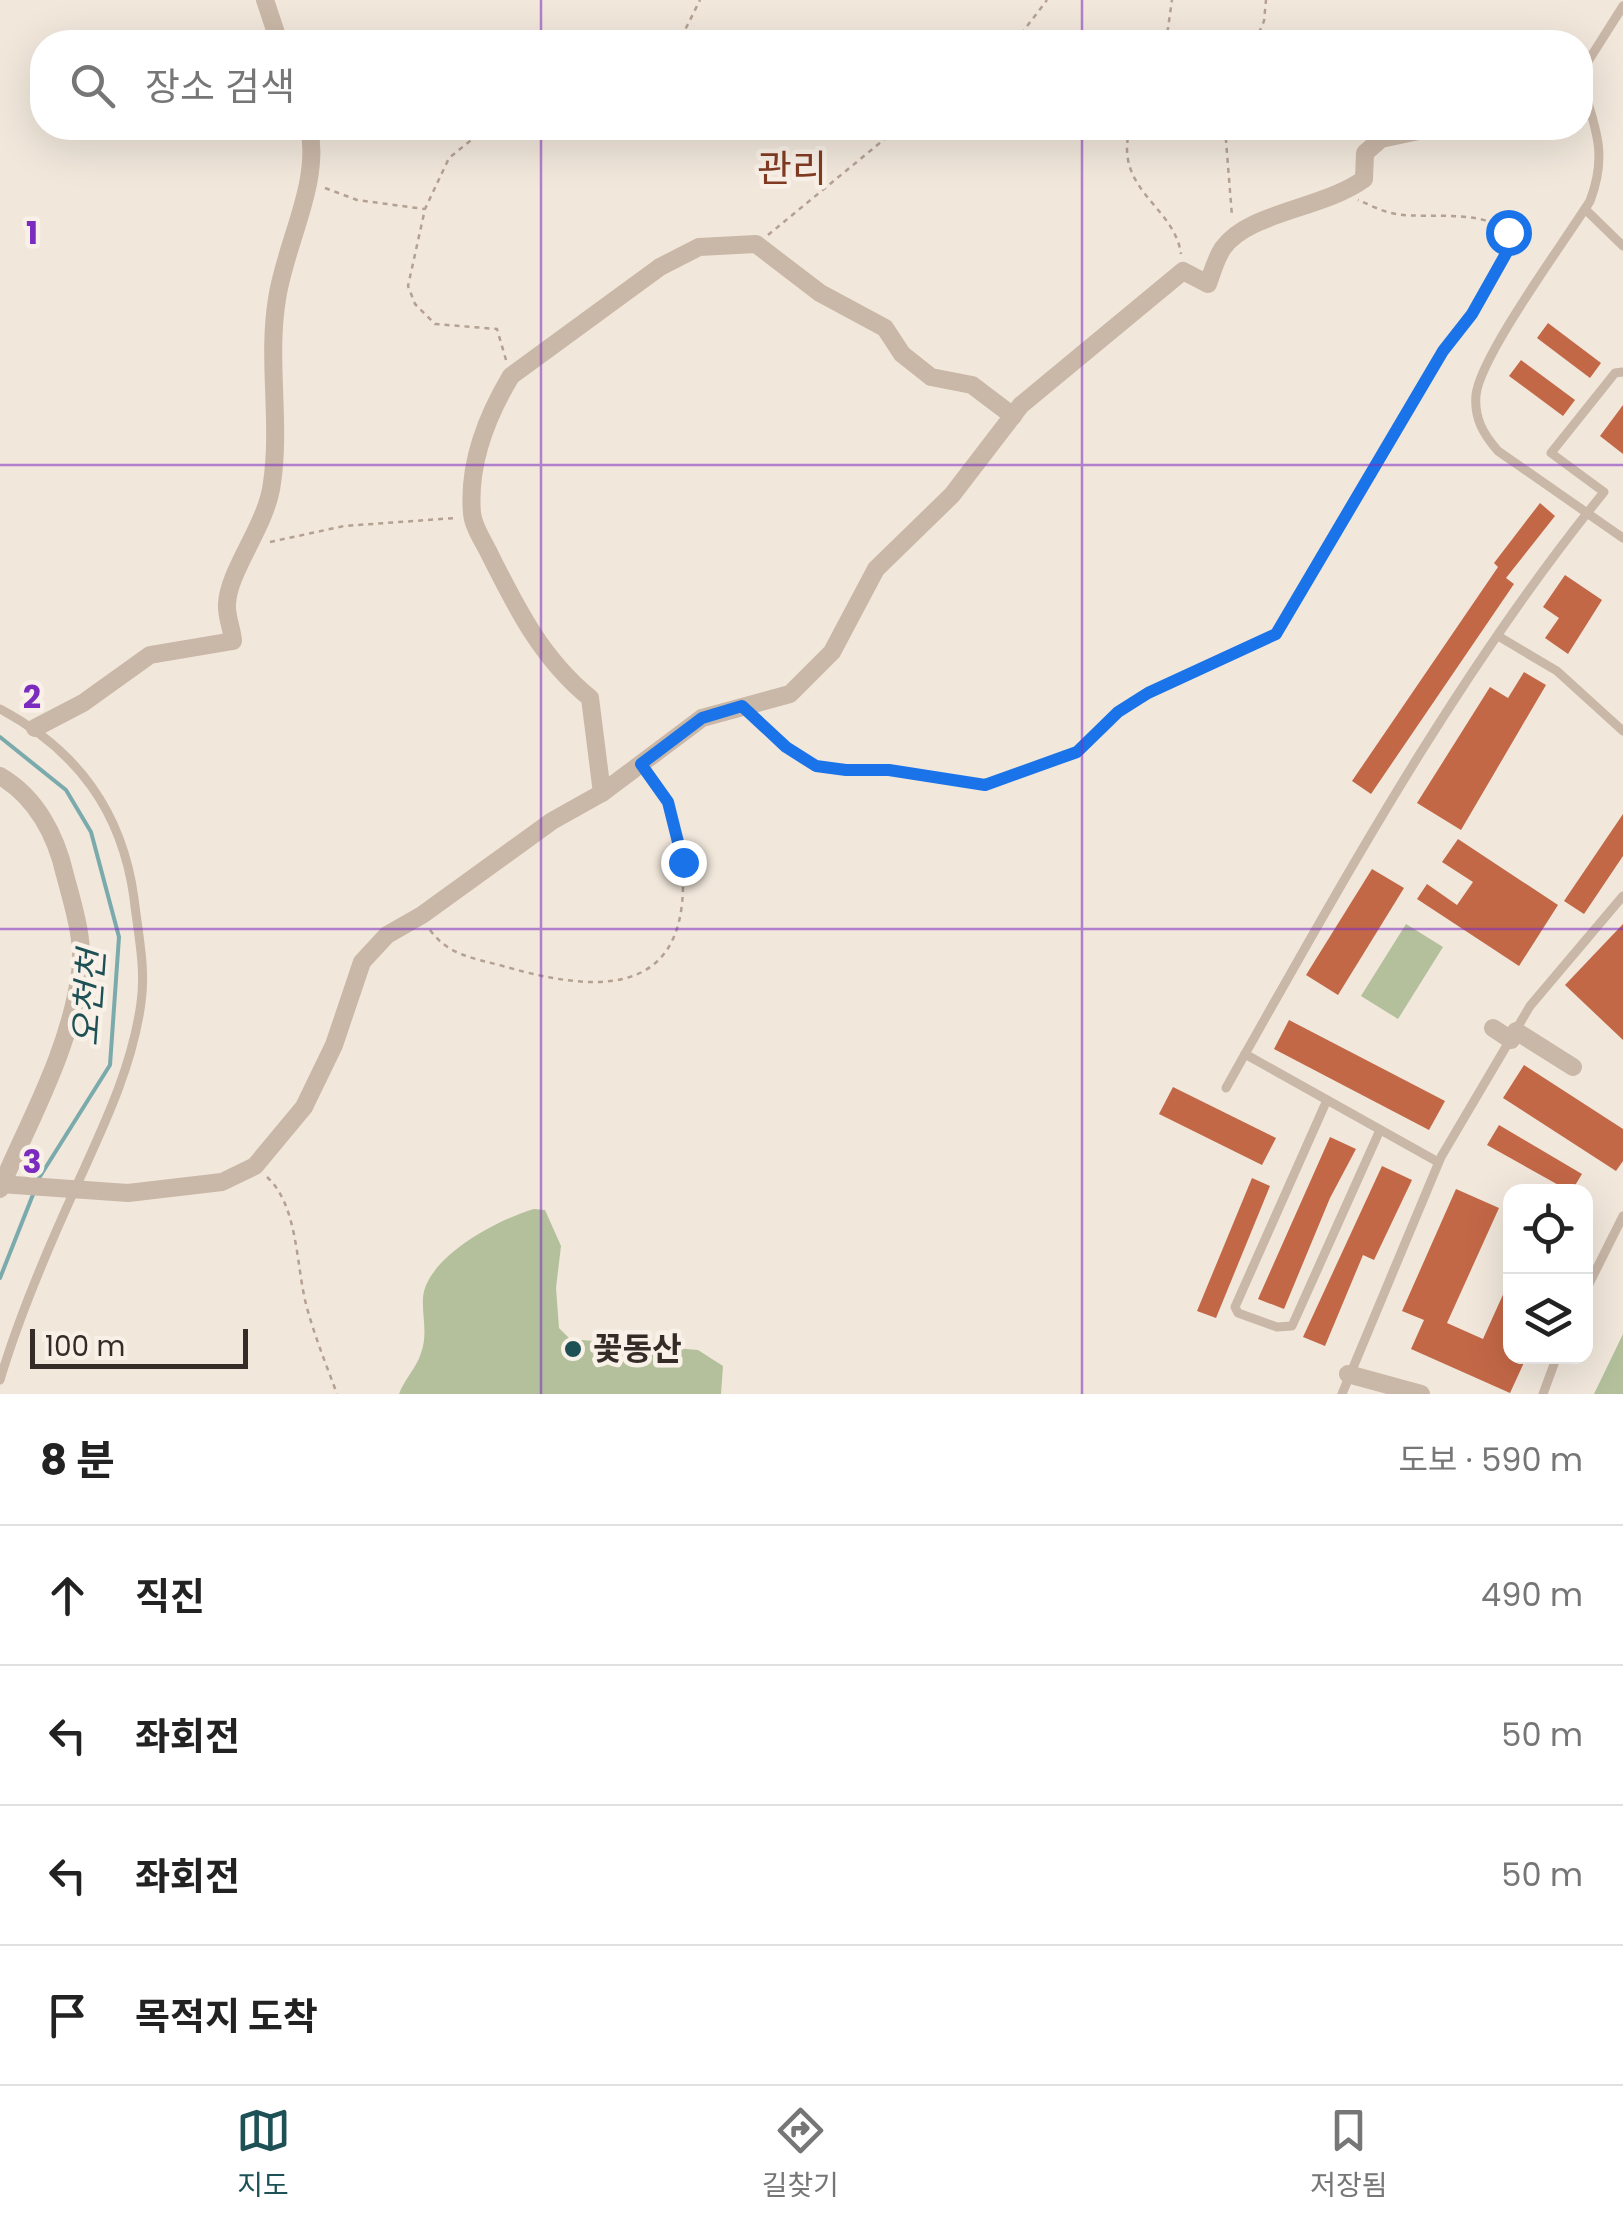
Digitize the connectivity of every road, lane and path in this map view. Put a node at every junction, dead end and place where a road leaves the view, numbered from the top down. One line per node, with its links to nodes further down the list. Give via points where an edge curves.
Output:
1 (264, 0): 7 (street)
2 (700, 0): 8 (path)
3 (1047, 0): 9 (path)
4 (1172, 0): 10 (path)
5 (1266, 0): 11 (path)
6 (1623, 6): 12 (lane)
7 (275, 30)
8 (685, 30)
9 (1024, 30)
10 (1168, 30)
11 (1260, 30)
12 (1593, 54)
13 (1593, 121): 23 (lane, via 1600,175)
14 (311, 140): 20 (street)
15 (471, 140): 22 (path, via 449,158)
16 (883, 140): 25 (path)
17 (1126, 140): 27 (path, via 1132,179 1178,239)
18 (1226, 140): 24 (path)
19 (1380, 140): 21 (street, via 1366,153 1364,179)
20 (308, 182): 22 (path, via 358,200); 34 (street, via 276,303 273,481)
21 (1341, 196): 24 (street); 36 (path, via 1393,214 1489,221 1508,232 1512,243 1276,634 1148,693 1077,752 985,785 816,766)
22 (425, 209): 29 (path, via 408,286 415,304 436,324 497,329)
23 (1585, 209): 26 (lane); 31 (lane, via 1484,367 1476,413 1498,451)
24 (1234, 235): 27 (street, via 1208,284)
25 (756, 244): 29 (street, via 699,247 660,267); 30 (street, via 820,293 885,328 902,354 931,377 972,385)
26 (1623, 246)
27 (1183, 271): 30 (street)
28 (1623, 372): 31 (lane, via 1615,373 1551,453 1604,492)
29 (511, 376): 32 (street, via 475,460)
30 (1013, 416): 36 (street, via 952,495 876,569 832,652 809,678 790,694)
31 (1587, 512): 33 (lane); 35 (lane)
32 (472, 517): 34 (path, via 344,526); 42 (street, via 525,625 563,676 590,698)
33 (1623, 538)
34 (252, 546): 38 (street, via 229,592 232,641 150,655)
35 (1498, 636): 39 (lane, via 1557,671); 47 (lane, via 1358,853)
36 (742, 706): 40 (street, via 702,718)
37 (0, 709): 38 (lane)
38 (35, 728): 55 (lane, via 76,762 123,839 144,958 134,1040 104,1128)
39 (1623, 732)
40 (641, 764): 42 (street); 44 (path, via 668,802 683,862 683,909 674,938 652,967 626,978 565,984 445,950)
41 (0, 776): 54 (street, via 20,788 60,850 81,970 63,1041)
42 (602, 793): 44 (street)
43 (1623, 896): 46 (lane)
44 (422, 915): 53 (street, via 387,935 362,962 334,1045 304,1106)
45 (1493, 1028): 46 (street)
46 (1513, 1036): 48 (street); 52 (lane)
47 (1244, 1054): 49 (lane); 50 (lane)
48 (1572, 1067)
49 (1226, 1088)
50 (1328, 1100): 51 (lane); 51 (lane, via 1235,1307 1238,1313 1277,1328 1292,1326)
51 (1380, 1130): 52 (lane)
52 (1438, 1162): 59 (lane)
53 (255, 1166): 55 (street, via 222,1182 182,1188); 62 (path, via 278,1188)
54 (3, 1185): 55 (street)
55 (68, 1189): 60 (lane)
56 (1623, 1216): 57 (lane)
57 (1593, 1276)
58 (1554, 1364): 64 (lane)
59 (1348, 1374): 61 (street); 63 (lane)
60 (0, 1380)
61 (1414, 1393)
62 (337, 1394)
63 (1342, 1394)
64 (1543, 1394)

